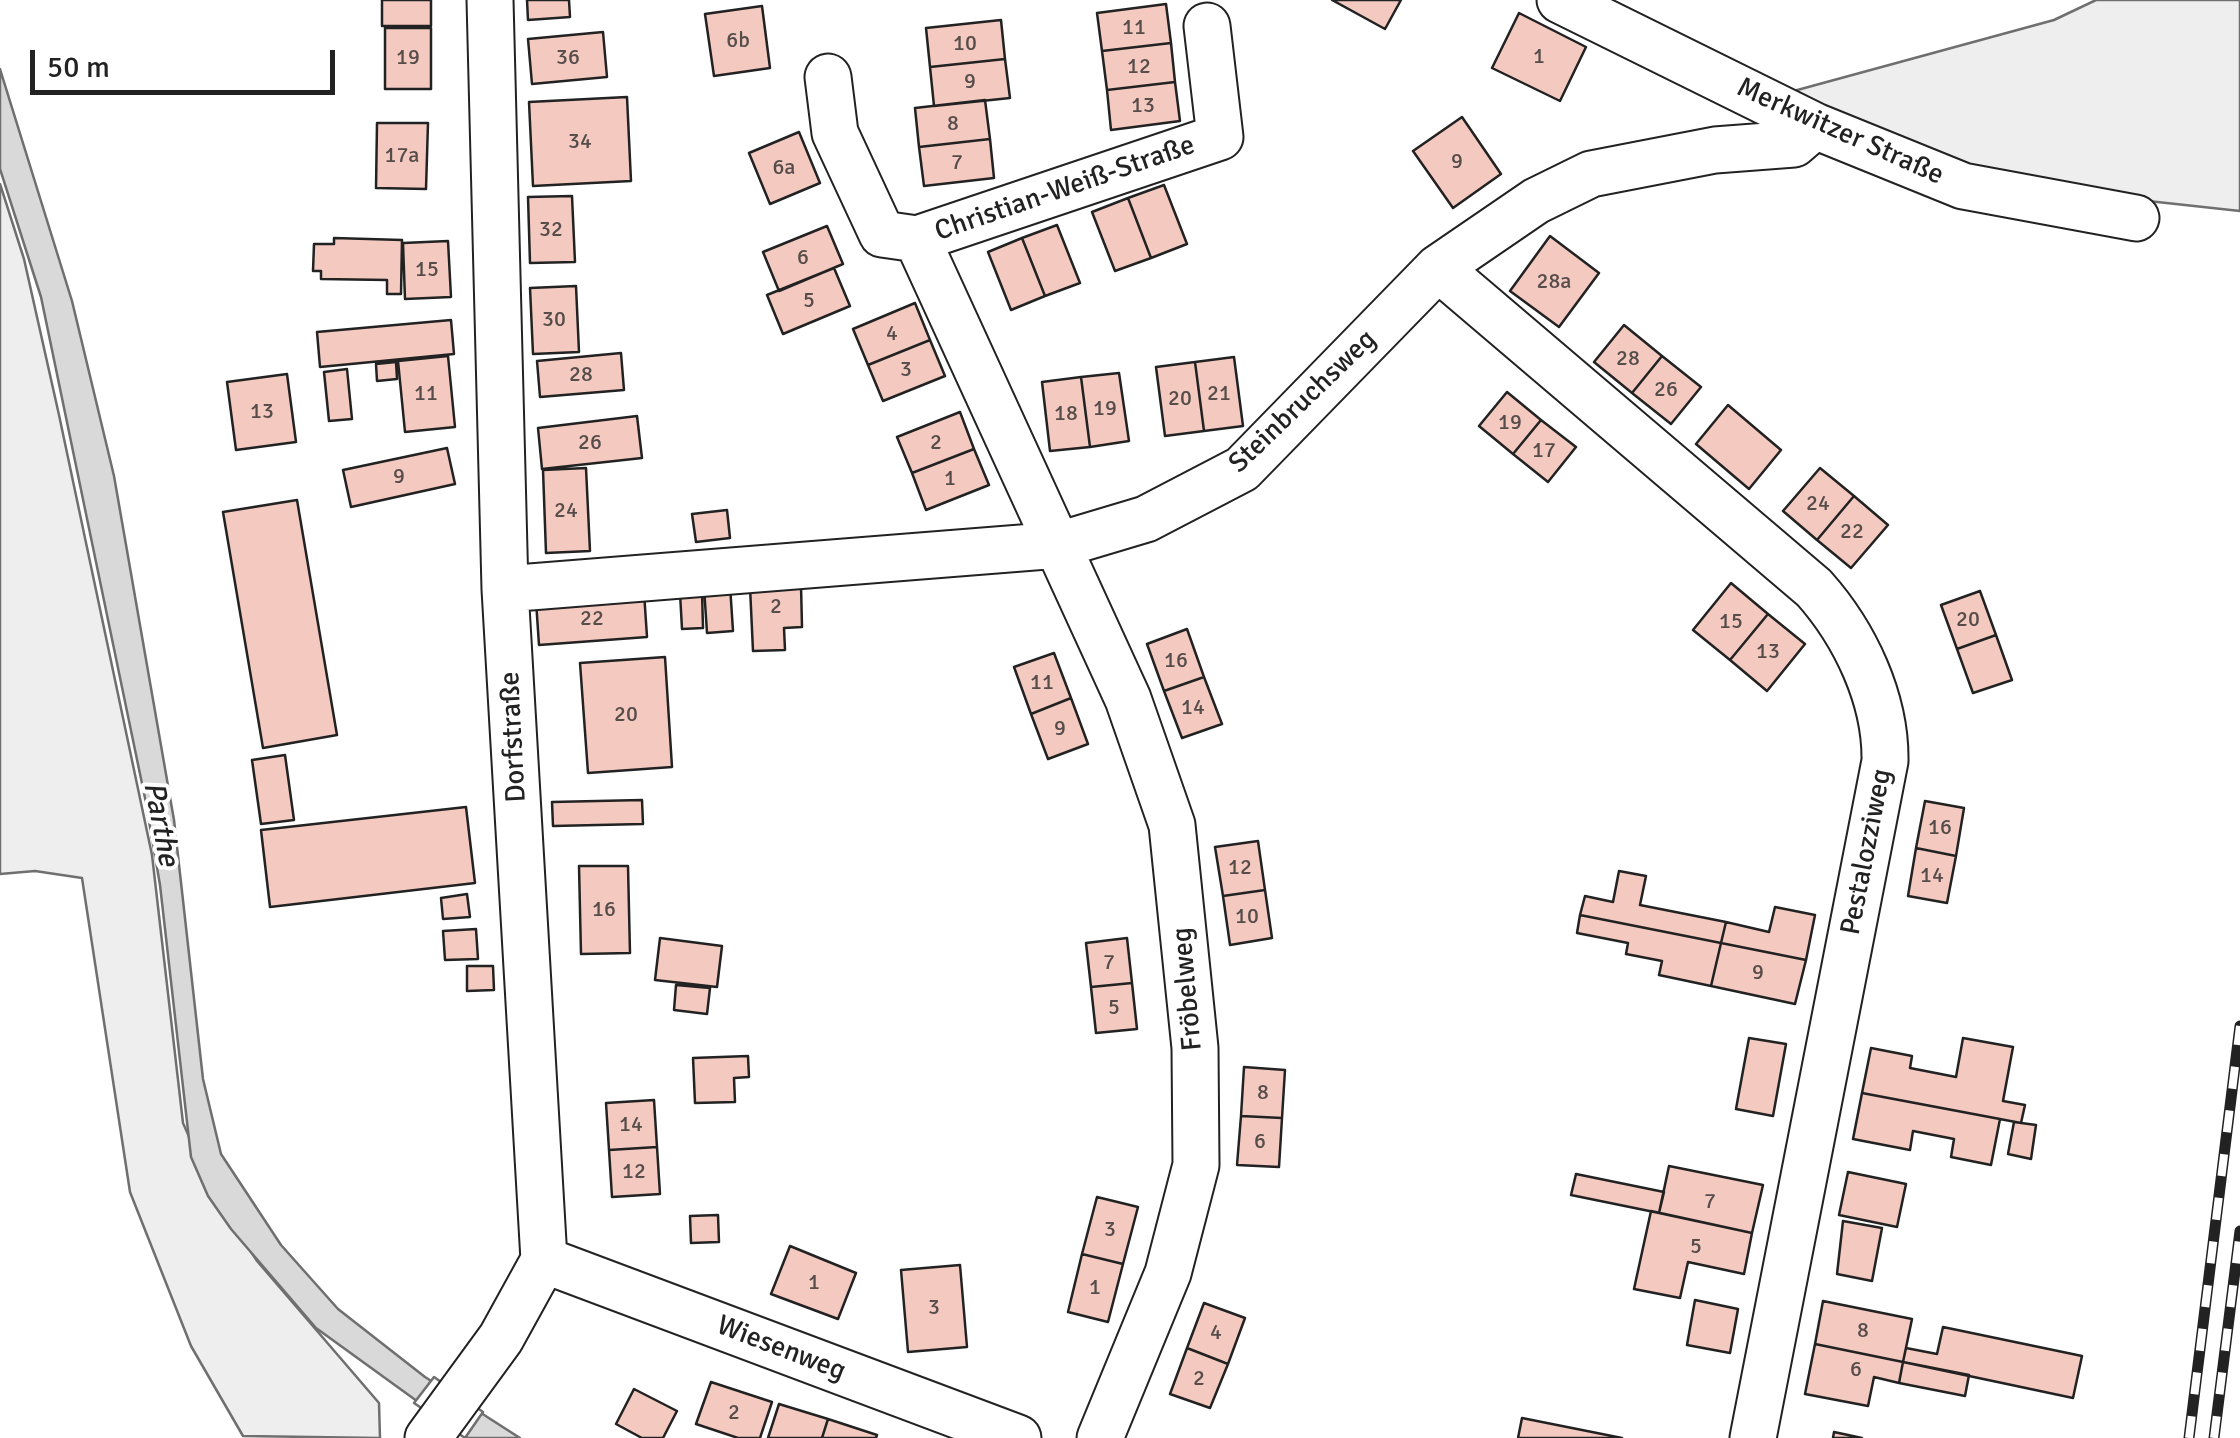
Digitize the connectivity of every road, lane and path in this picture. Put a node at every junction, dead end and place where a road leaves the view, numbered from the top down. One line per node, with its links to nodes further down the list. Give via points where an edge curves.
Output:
1 (490, 0): 10 (street, Dorfstraße)
2 (1560, 0): 5 (street, Merkwitzer Straße)
3 (1207, 26): 7 (street, Christian-Weiß-Straße, via 1220,137)
4 (828, 77): 7 (street, Christian-Weiß-Straße, via 835,133 882,234)
5 (1815, 126): 6 (street, Merkwitzer Straße, via 1963,186); 8 (street, Steinbruchsweg, via 1794,144 1716,150 1592,174 1536,201)
6 (2136, 218)
7 (917, 239): 9 (street, Christian-Weiß-Straße)
8 (1438, 268): 9 (street, Steinbruchsweg, via 1242,469 1146,520); 15 (street, Pestalozziweg, via 1814,588 1846,630 1880,712 1885,761)
9 (1058, 545): 10 (street, Steinbruchsweg); 14 (street, Fröbelweg, via 1128,699 1172,825 1194,1048 1196,1164 1168,1272)
10 (505, 589): 11 (street, Dorfstraße)
11 (544, 1260): 12 (street, via 501,1338); 13 (street, Wiesenweg)
12 (428, 1437)
13 (1018, 1438)
14 (1100, 1438)
15 (1754, 1438)

